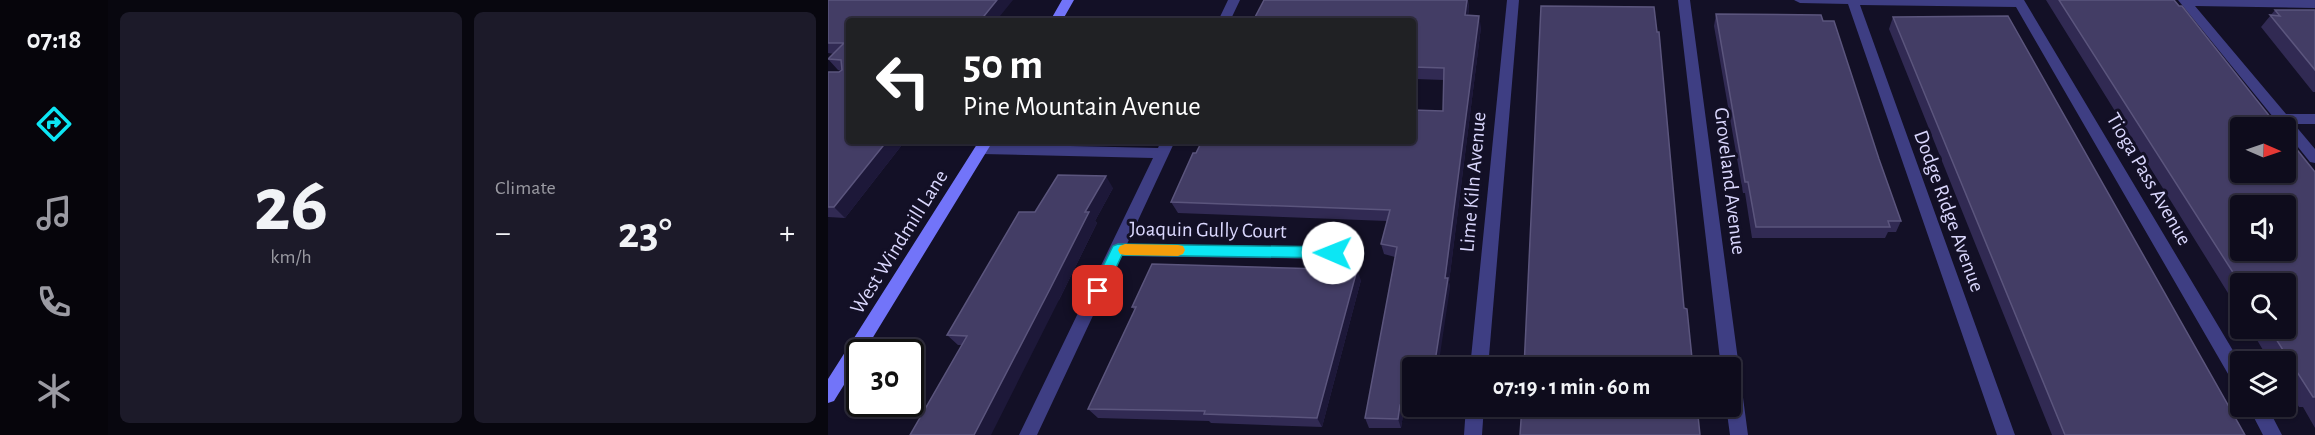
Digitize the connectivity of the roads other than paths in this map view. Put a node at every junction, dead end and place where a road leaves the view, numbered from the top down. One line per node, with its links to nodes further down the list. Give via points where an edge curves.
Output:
1 (1068, 0): 10 (street)
2 (1234, 0): 11 (street)
3 (1513, 0): 21 (street, Lime Kiln Avenue)
4 (1684, 0): 22 (street, Groveland Avenue)
5 (1800, 0): 7 (street)
6 (2185, 1): 9 (street); 12 (street)
7 (1853, 2): 8 (street); 31 (street, Dodge Ridge Avenue)
8 (2019, 2): 23 (street, Tioga Pass Avenue)
9 (2315, 4)
10 (1058, 18)
11 (1225, 18)
12 (2282, 117)
13 (2296, 118): 14 (street)
14 (2315, 119)
15 (2296, 134): 18 (street)
16 (984, 145): 17 (street); 24 (street, West Windmill Lane)
17 (1165, 147): 19 (street)
18 (2315, 158)
19 (1118, 250): 20 (street, Joaquin Gully Court); 28 (street)
20 (1333, 253)
21 (1480, 357)
22 (1729, 357)
23 (2230, 361)
24 (828, 395)
25 (1474, 417): 29 (street)
26 (1737, 417): 30 (street)
27 (2263, 417): 32 (street)
28 (1028, 435)
29 (1473, 435)
30 (1739, 435)
31 (2006, 435)
32 (2274, 435)

